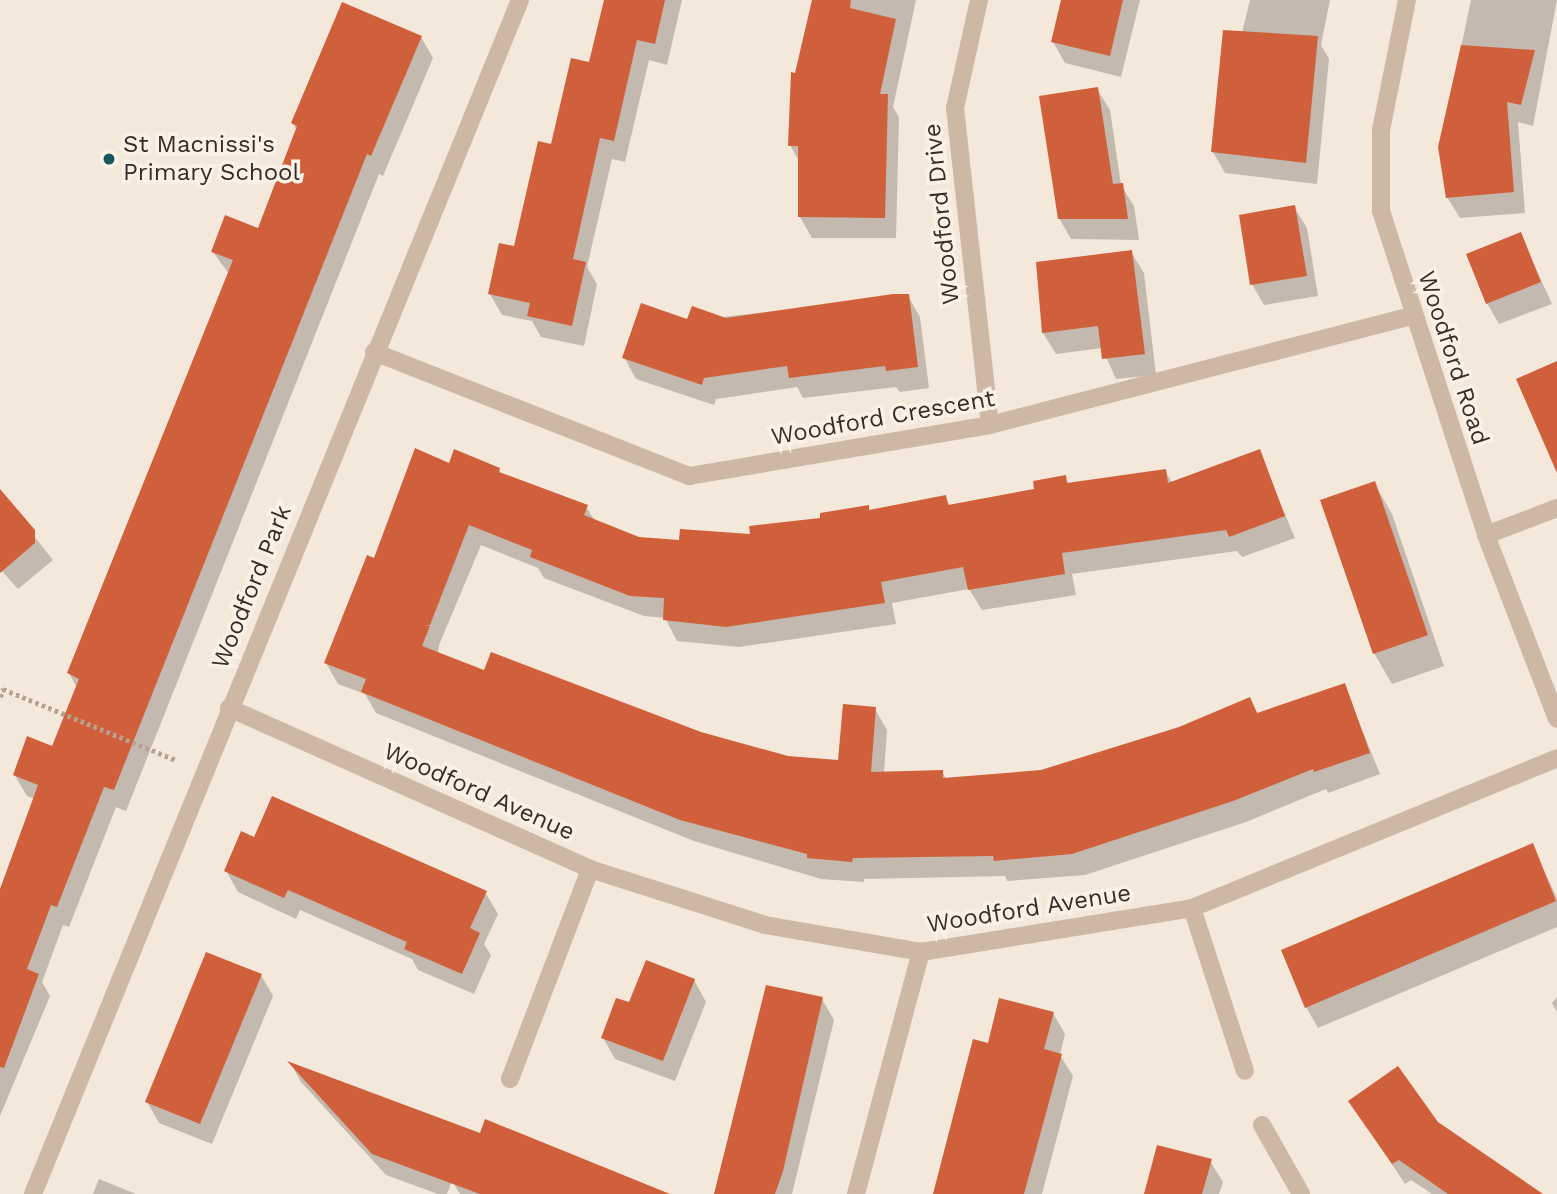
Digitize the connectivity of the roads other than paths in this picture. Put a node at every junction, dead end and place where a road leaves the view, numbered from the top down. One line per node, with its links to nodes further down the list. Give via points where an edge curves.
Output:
1 (520, 0): 5 (street, Woodford Park)
2 (979, 0): 6 (street, Woodford Drive, via 955,108)
3 (1407, 0): 4 (street, Woodford Road, via 1381,130 1381,211)
4 (1412, 316): 6 (street, Woodford Crescent); 8 (street, Woodford Road)
5 (374, 352): 6 (street, Woodford Crescent, via 690,477); 9 (street, Woodford Park)
6 (990, 425)
7 (1557, 508): 8 (street)
8 (1486, 535): 10 (street, Woodford Road)
9 (229, 708): 12 (street, Woodford Avenue); 18 (street, Woodford Park)
10 (1557, 719)
11 (1557, 758): 13 (street, Woodford Avenue)
12 (590, 869): 14 (street, Woodford Avenue, via 765,925); 16 (street)
13 (1192, 908): 14 (street, Woodford Avenue); 15 (street)
14 (921, 951): 19 (street)
15 (1245, 1071)
16 (510, 1079)
17 (1262, 1125): 20 (street)
18 (33, 1194)
19 (856, 1194)
20 (1301, 1194)

